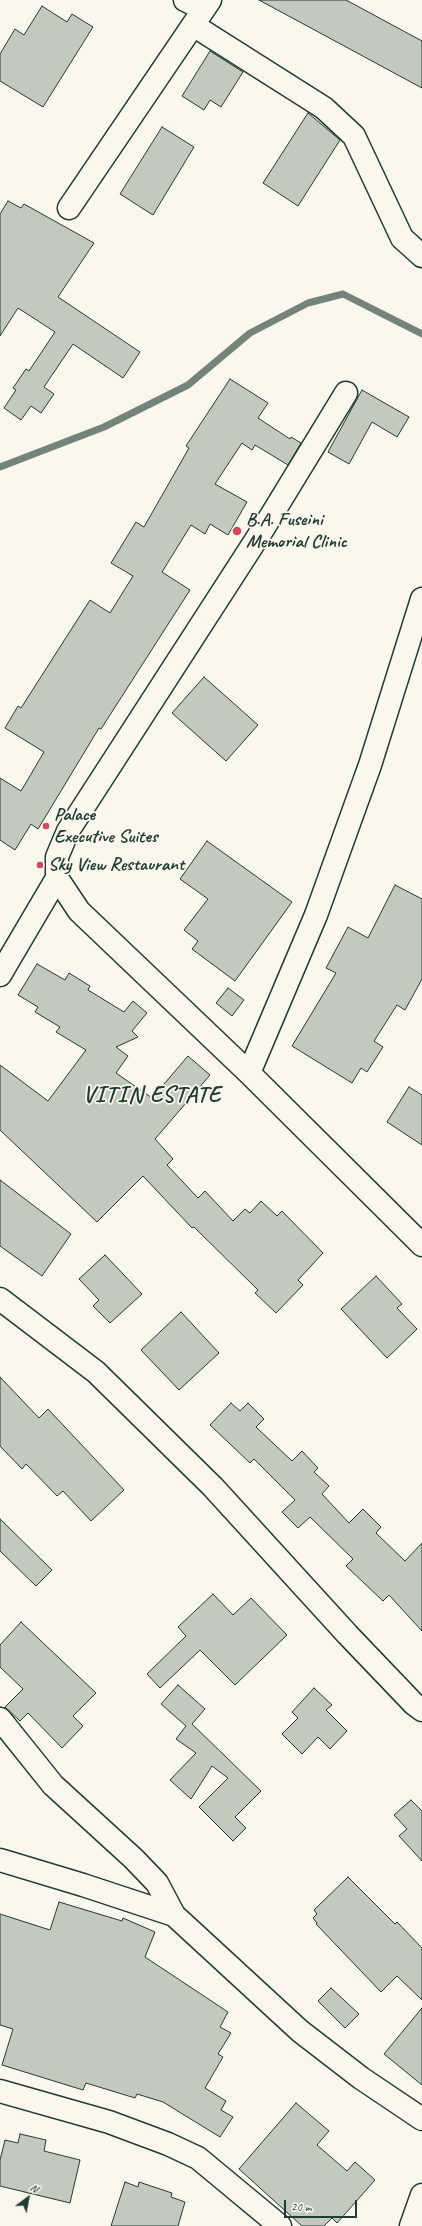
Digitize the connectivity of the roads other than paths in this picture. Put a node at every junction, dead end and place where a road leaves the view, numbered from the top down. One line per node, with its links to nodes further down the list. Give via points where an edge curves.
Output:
1 (198, 8): 2 (street); 3 (street, via 324,108 354,136 402,238)
2 (69, 208)
3 (422, 256)
4 (346, 393): 6 (street, via 68,831 57,857)
5 (422, 599): 8 (street, via 370,765 324,892)
6 (57, 878): 7 (street); 8 (street, via 79,911)
7 (0, 975)
8 (250, 1073): 9 (street)
9 (422, 1245)
10 (0, 1299): 11 (street, via 102,1378 213,1487 348,1635)
11 (422, 1710)
12 (0, 1719): 14 (street, via 53,1785 157,1883)
13 (0, 1860): 14 (street)
14 (174, 1916): 16 (street, via 300,2031 361,2078)
15 (0, 2091): 18 (street, via 109,2122 198,2158)
16 (422, 2119)
17 (422, 2196): 19 (street)
18 (280, 2226)
19 (411, 2226)

